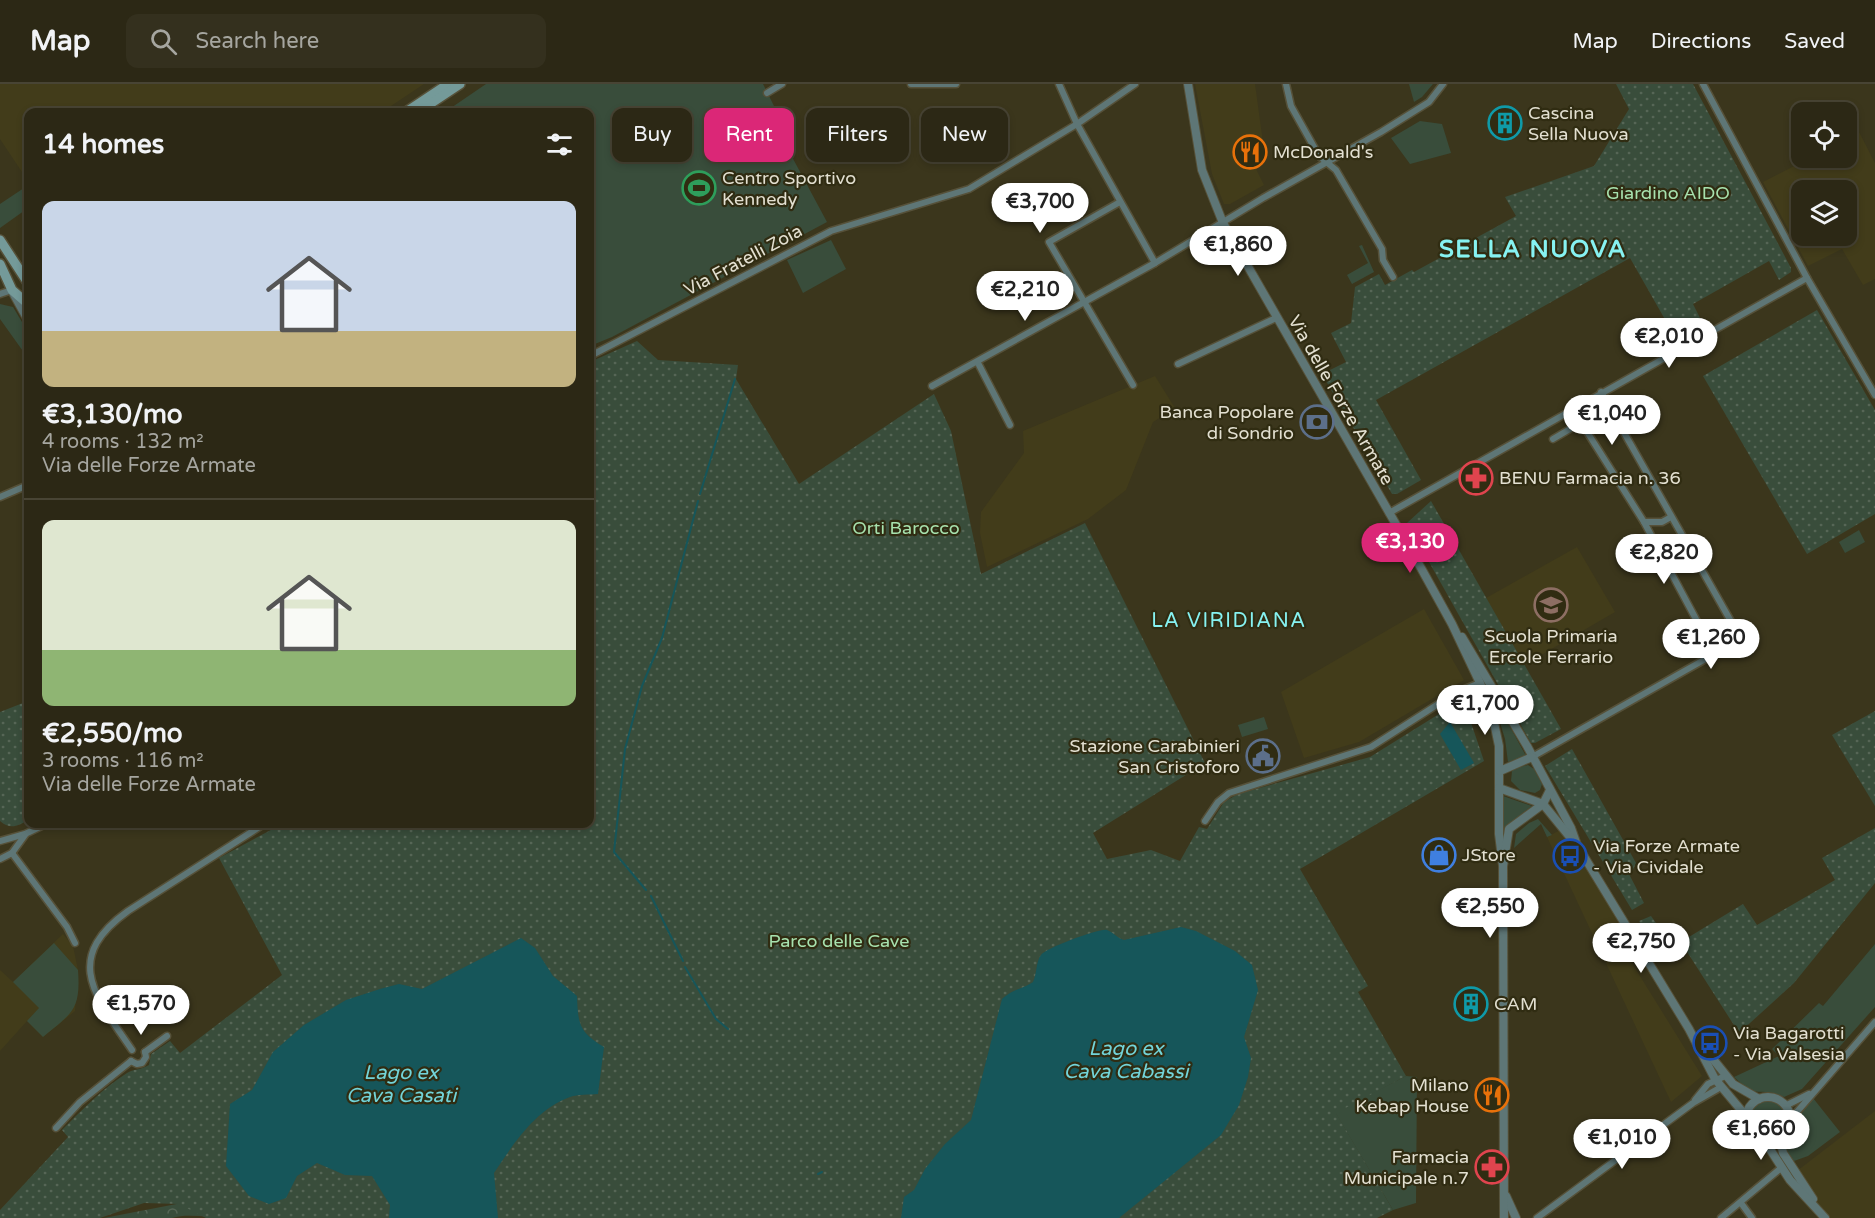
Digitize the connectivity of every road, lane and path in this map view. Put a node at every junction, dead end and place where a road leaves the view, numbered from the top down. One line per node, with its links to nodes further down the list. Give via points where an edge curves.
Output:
1 (448, 84): 13 (main road)
2 (459, 84): 14 (main road)
3 (782, 84): 12 (street)
4 (910, 84): 5 (street)
5 (956, 84)
6 (1059, 84): 15 (street)
7 (1135, 84): 15 (street, Via Fratelli Zoia)
8 (1188, 84): 18 (street, Via delle Forze Armate, via 1202,169)
9 (1286, 84): 16 (street, via 1291,106)
10 (1443, 84): 16 (street, via 1429,102)
11 (1703, 84): 24 (street)
12 (767, 93)
13 (412, 108)
14 (424, 108)
15 (1077, 124): 17 (street); 34 (street, Via Fratelli Zoia, via 969,189 831,231)
16 (1326, 163): 18 (street); 23 (street, via 1336,170)
17 (1120, 202): 21 (street); 31 (street, via 1049,242)
18 (1222, 223): 21 (street); 33 (street, Via delle Forze Armate)
19 (0, 240): 22 (main road)
20 (0, 264): 26 (main road)
21 (1155, 264): 31 (street)
22 (24, 277)
23 (1393, 277)
24 (1807, 278): 39 (street); 40 (street)
25 (24, 280): 26 (main road)
26 (3, 281): 28 (main road)
27 (24, 281): 28 (main road)
28 (12, 290): 29 (street); 30 (main road); 32 (street)
29 (0, 294)
30 (24, 300)
31 (1084, 302): 35 (street); 37 (street)
32 (24, 312)
33 (1276, 318): 36 (street); 45 (street, Via delle Forze Armate)
34 (594, 354)
35 (978, 363): 38 (street); 41 (street)
36 (1178, 364)
37 (1134, 385)
38 (932, 386)
39 (1600, 392): 45 (street); 46 (street)
40 (1875, 395)
41 (1010, 425)
42 (1553, 438): 47 (street, via 1575,426 1588,430)
43 (24, 487): 44 (street)
44 (0, 497)
45 (1389, 513): 48 (street, Via delle Forze Armate)
46 (1671, 517): 47 (street, via 1662,522); 54 (street, via 1741,639)
47 (1644, 522): 49 (street)
48 (1452, 624): 50 (street, Via delle Forze Armate); 53 (street, Via delle Forze Armate)
49 (1705, 636)
50 (1480, 683): 51 (street); 52 (street, Via delle Forze Armate); 53 (street)
51 (1456, 692): 52 (street, via 1474,692); 59 (street, via 1371,747 1229,793)
52 (1486, 698): 55 (street, Via delle Forze Armate, via 1497,732)
53 (1505, 707): 54 (street, Via delle Forze Armate)
54 (1532, 757): 55 (street); 57 (street, Via delle Forze Armate)
55 (1500, 771): 56 (street, Via delle Forze Armate)
56 (1499, 788): 58 (street); 66 (street, Via delle Forze Armate)
57 (1550, 790): 58 (street, Via delle Forze Armate); 64 (street)
58 (1543, 804): 64 (street); 66 (street, Via delle Forze Armate, via 1509,829)
59 (1205, 820)
60 (38, 828): 62 (street)
61 (258, 828): 71 (street, via 128,911 99,937 90,961 92,986)
62 (25, 834): 63 (street); 65 (street)
63 (3, 838): 65 (street, via 14,842)
64 (1577, 845): 69 (street)
65 (7, 853): 67 (street, via 67,927)
66 (1503, 866): 87 (street, Via delle Forze Armate)
67 (75, 943)
68 (1875, 1022): 77 (street)
69 (1689, 1029): 74 (street); 75 (street)
70 (167, 1036): 72 (street)
71 (132, 1050): 72 (street, via 140,1048); 73 (street)
72 (145, 1052): 73 (street, via 142,1063)
73 (131, 1061): 83 (street, via 80,1102)
74 (1725, 1076): 75 (street); 78 (street)
75 (1715, 1079): 76 (street); 79 (street)
76 (1721, 1087): 79 (street); 81 (street)
77 (1813, 1093): 80 (street); 82 (street)
78 (1759, 1099): 80 (street, via 1772,1097); 81 (street)
79 (1693, 1103): 92 (street)
80 (1785, 1106): 82 (street)
81 (1746, 1116): 85 (street, via 1750,1132)
82 (1790, 1121): 84 (street)
83 (56, 1128)
84 (1780, 1137): 85 (street); 89 (street, via 1783,1153)
85 (1764, 1140): 86 (street)
86 (1781, 1168): 88 (street); 89 (street)
87 (1504, 1192): 90 (street, Via delle Forze Armate); 91 (street, Via delle Forze Armate)
88 (1741, 1203): 93 (street); 94 (street)
89 (1819, 1210): 95 (street)
90 (1504, 1218)
91 (1516, 1218)
92 (1537, 1218)
93 (1721, 1218)
94 (1752, 1218)
95 (1825, 1218)

